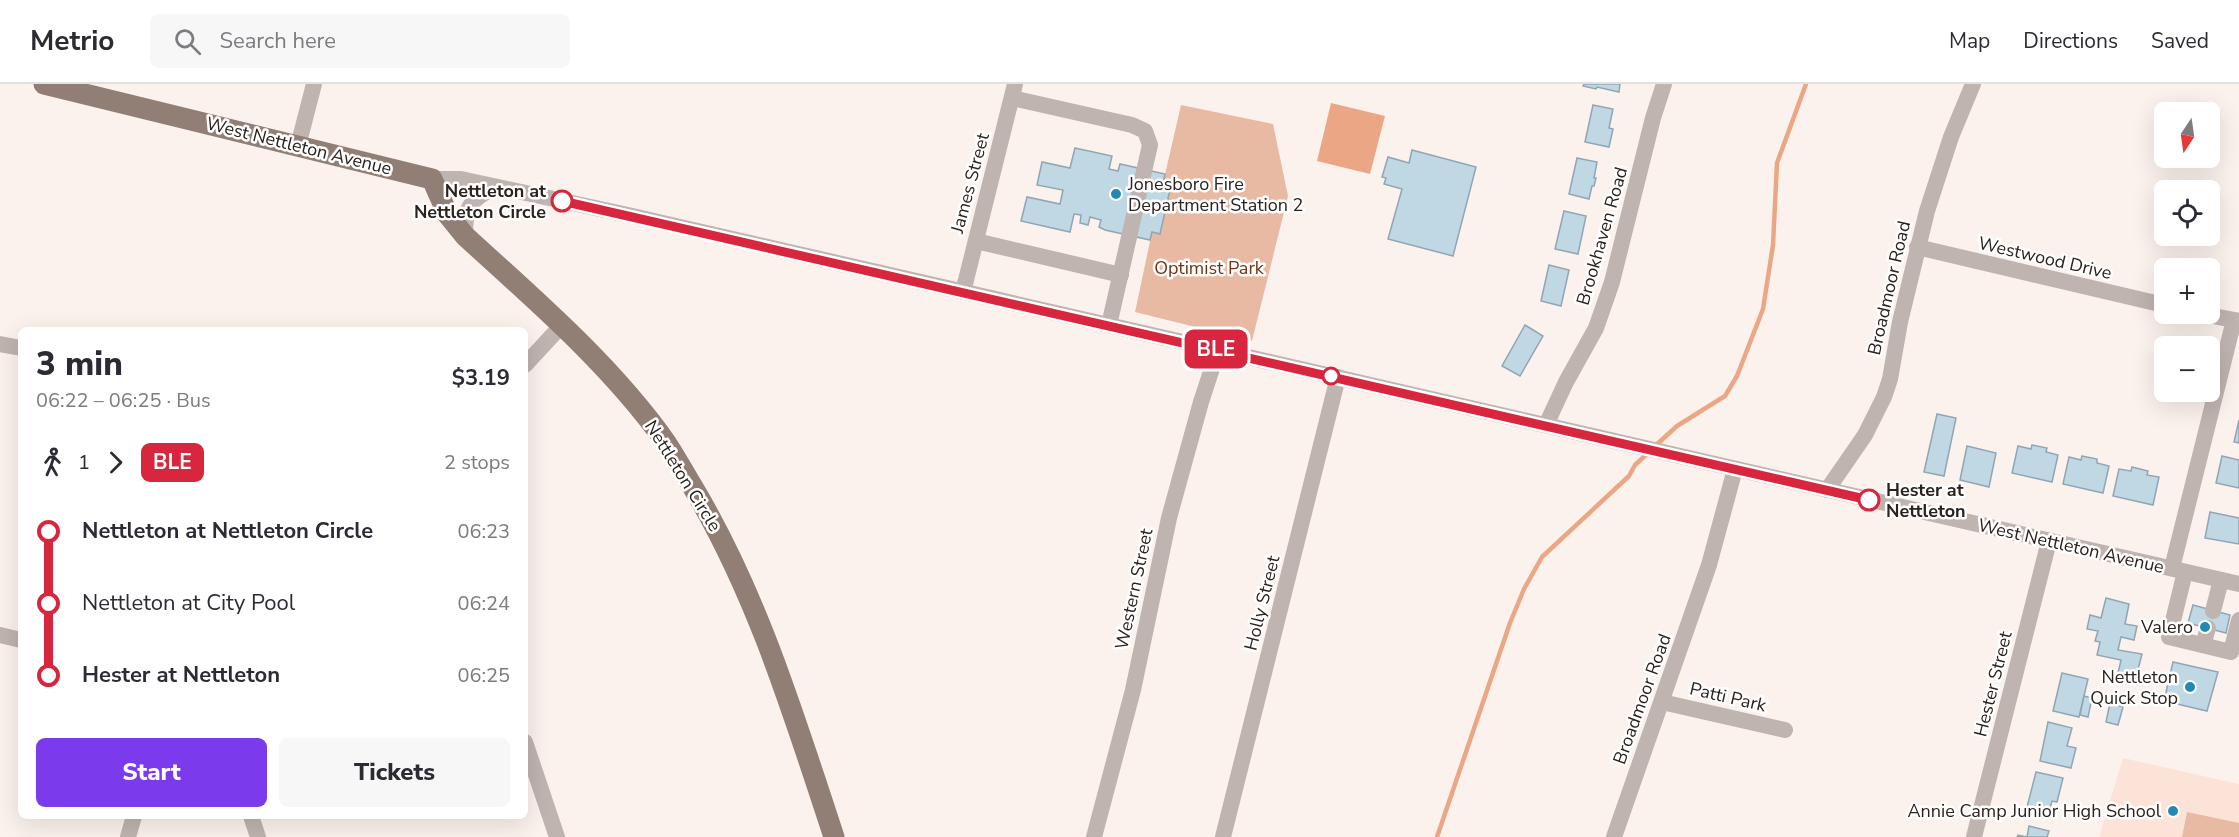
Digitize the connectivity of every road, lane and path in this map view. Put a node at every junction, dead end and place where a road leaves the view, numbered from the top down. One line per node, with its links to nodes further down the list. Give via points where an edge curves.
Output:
1 (44, 84): 6 (main road, West Nettleton Avenue)
2 (314, 84): 6 (street)
3 (1664, 84): 24 (street, Brookhaven Road, via 1612,282 1596,328)
4 (1973, 84): 11 (street, Broadmoor Road, via 1951,137)
5 (1014, 91): 10 (street, James Street); 12 (street, via 1145,131 1150,145)
6 (298, 146): 7 (main road, West Nettleton Avenue)
7 (432, 179): 8 (street, West Nettleton Avenue, via 461,179); 9 (main road, Nettleton Circle, via 448,215)
8 (495, 187): 9 (street, via 471,202); 13 (street, West Nettleton Avenue)
9 (465, 236): 17 (main road, Nettleton Circle)
10 (975, 241): 12 (street); 13 (street, James Street)
11 (1917, 247): 14 (street, Westwood Drive); 26 (street, Broadmoor Road, via 1884,397 1865,435)
12 (1121, 275): 18 (street)
13 (963, 292): 18 (street, West Nettleton Avenue)
14 (2154, 303)
15 (2220, 318): 16 (street)
16 (2237, 321): 28 (street)
17 (562, 325): 22 (street); 45 (main road, Nettleton Circle, via 605,368 665,441 714,523 742,579 787,695)
18 (1109, 325): 21 (street, West Nettleton Avenue)
19 (0, 344): 20 (street)
20 (18, 347)
21 (1218, 350): 23 (street, West Nettleton Avenue); 46 (street, Western Street, via 1169,518 1133,690)
22 (528, 362)
23 (1338, 377): 24 (street, West Nettleton Avenue); 47 (street, Holly Street)
24 (1546, 425): 25 (street, West Nettleton Avenue)
25 (1735, 469): 26 (street, West Nettleton Avenue); 37 (street, Broadmoor Road, via 1709,565)
26 (1827, 490): 27 (street, West Nettleton Avenue)
27 (2049, 540): 28 (street, West Nettleton Avenue); 49 (street, Hester Street)
28 (2178, 570): 29 (street, West Nettleton Avenue); 36 (street, via 2169,637)
29 (2221, 580): 30 (street, West Nettleton Avenue); 31 (street)
30 (2239, 584)
31 (2213, 610)
32 (2239, 620): 36 (street, via 2231,652)
33 (2208, 628): 36 (street)
34 (0, 635): 35 (street)
35 (18, 639)
36 (2203, 645)
37 (1662, 702): 38 (street, Patti Park); 48 (street, Broadmoor Road)
38 (1785, 730)
39 (528, 751): 44 (street)
40 (133, 819): 42 (street)
41 (252, 819): 43 (street)
42 (128, 837)
43 (258, 837)
44 (557, 837)
45 (834, 837)
46 (1094, 837)
47 (1223, 837)
48 (1614, 837)
49 (1974, 837)

